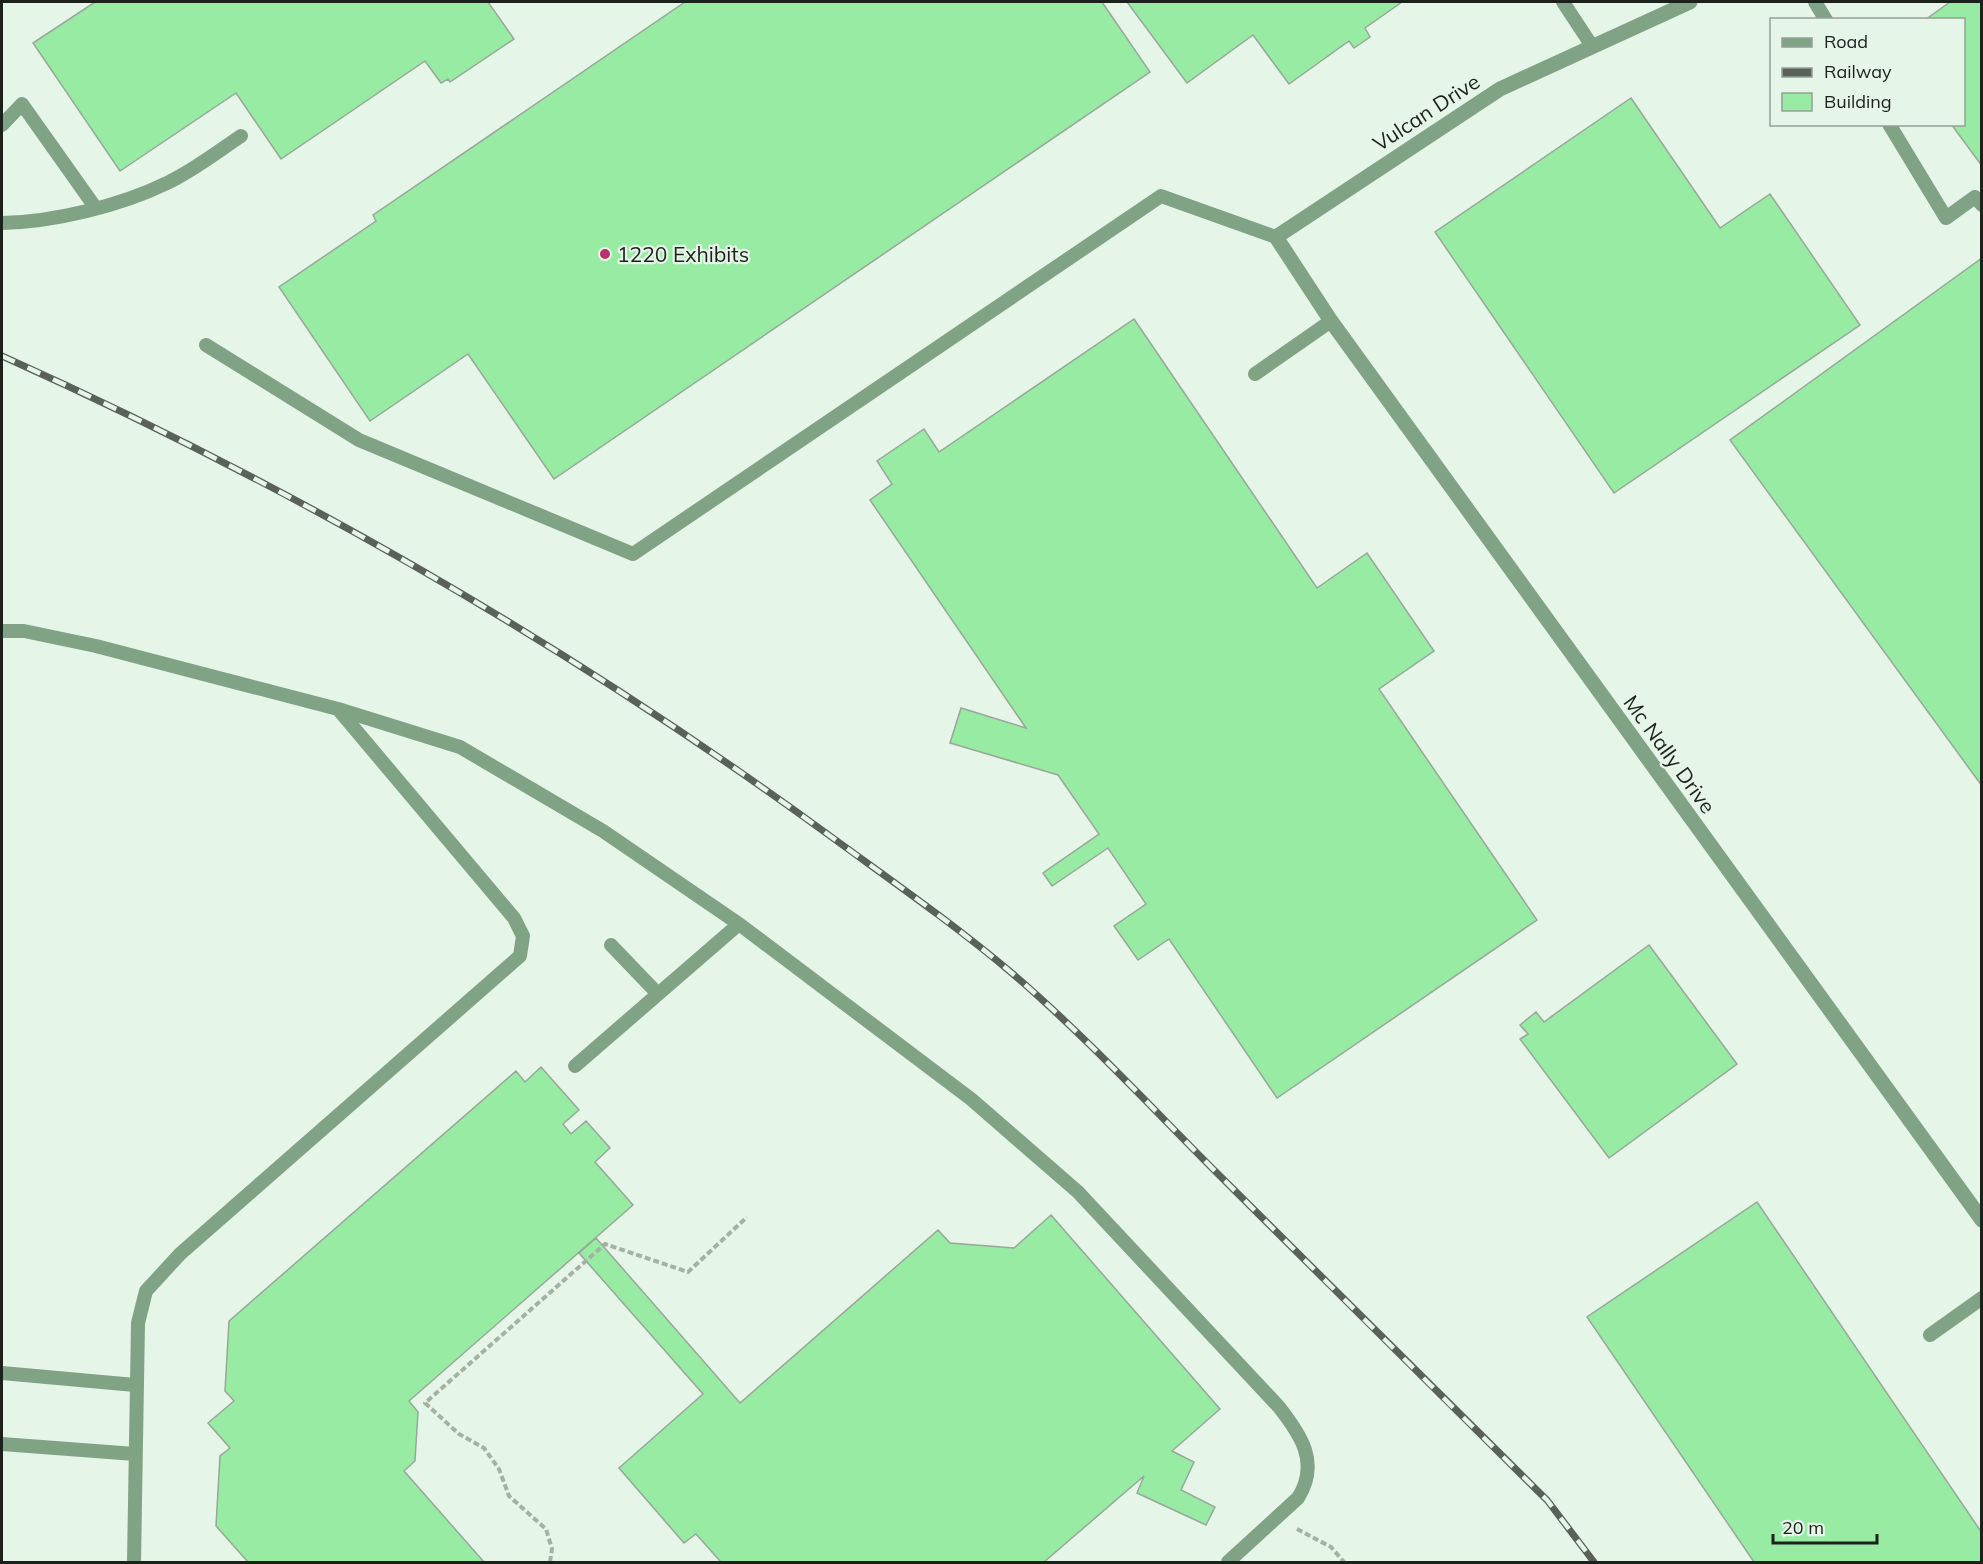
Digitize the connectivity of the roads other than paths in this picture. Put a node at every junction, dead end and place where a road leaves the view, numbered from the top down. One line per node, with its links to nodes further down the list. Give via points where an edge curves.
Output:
1 (1563, 2): 5 (lane)
2 (1690, 2): 5 (street, Vulcan Drive)
3 (1815, 2): 4 (lane)
4 (1825, 18)
5 (1592, 46): 12 (street, Vulcan Drive, via 1500,89)
6 (2, 125): 10 (lane, via 22,104)
7 (1890, 126): 9 (lane, via 1946,218 1975,197)
8 (241, 136): 10 (lane, via 169,182)
9 (1982, 205)
10 (95, 207): 11 (lane, via 44,220)
11 (2, 223)
12 (1276, 237): 13 (street); 14 (lane, via 1161,196 633,554 359,440)
13 (1328, 316): 15 (lane); 22 (street, Mc Nally Drive)
14 (206, 345)
15 (1255, 374)
16 (2, 631): 17 (lane, via 24,630 96,646)
17 (338, 709): 18 (lane, via 460,747 603,831); 26 (lane, via 514,918 523,936 520,956 153,1280 141,1302)
18 (738, 924): 20 (lane); 30 (lane, via 971,1099 1078,1192 1279,1407 1304,1443 1308,1463 1301,1494)
19 (611, 945): 20 (lane)
20 (658, 994): 21 (lane)
21 (575, 1066)
22 (1982, 1220)
23 (1982, 1298): 24 (lane)
24 (1930, 1335)
25 (2, 1373): 26 (lane)
26 (135, 1385): 28 (lane)
27 (2, 1444): 28 (lane)
28 (135, 1454): 29 (lane)
29 (134, 1563)
30 (1228, 1563)

